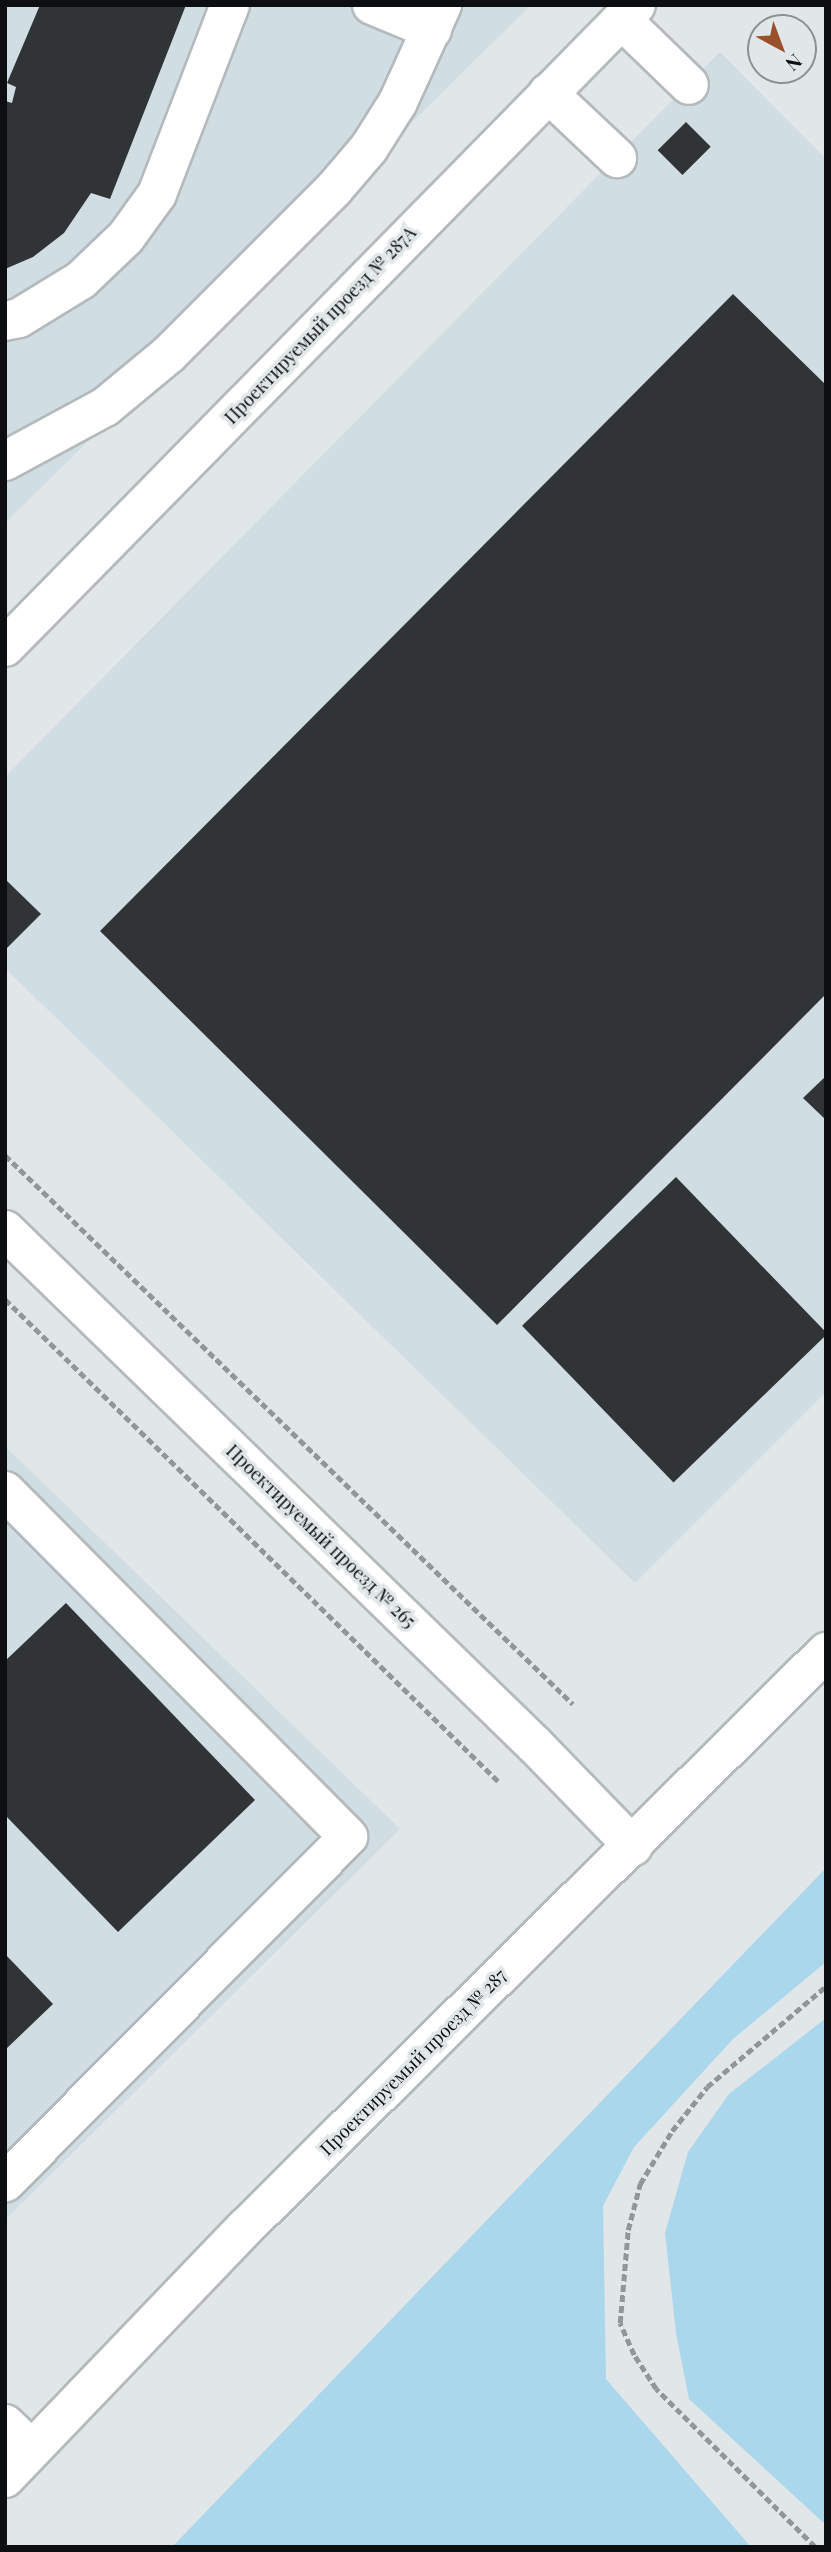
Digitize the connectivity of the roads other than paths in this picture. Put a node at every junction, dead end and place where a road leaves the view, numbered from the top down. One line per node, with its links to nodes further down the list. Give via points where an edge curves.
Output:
1 (230, 5): 8 (street, via 157,194 127,237 80,281 19,318)
2 (372, 5): 4 (street)
3 (629, 13): 5 (street); 6 (street, Проектируемый проезд № 287А)
4 (437, 18): 9 (street, via 398,102 369,148 334,189 169,354 104,407)
5 (689, 85)
6 (548, 93): 7 (street); 10 (street, Проектируемый проезд № 287А)
7 (617, 158)
8 (5, 321)
9 (5, 461)
10 (5, 647)
11 (5, 1230): 14 (street, Проектируемый проезд № 265)
12 (5, 1491): 15 (street, via 348,1837)
13 (826, 1652): 14 (street, Проектируемый проезд № 287)
14 (633, 1846): 17 (street, Проектируемый проезд № 287, via 246,2227)
15 (5, 2183)
16 (5, 2424): 17 (street)
17 (32, 2451): 18 (street, Проектируемый проезд № 287)
18 (5, 2478)

